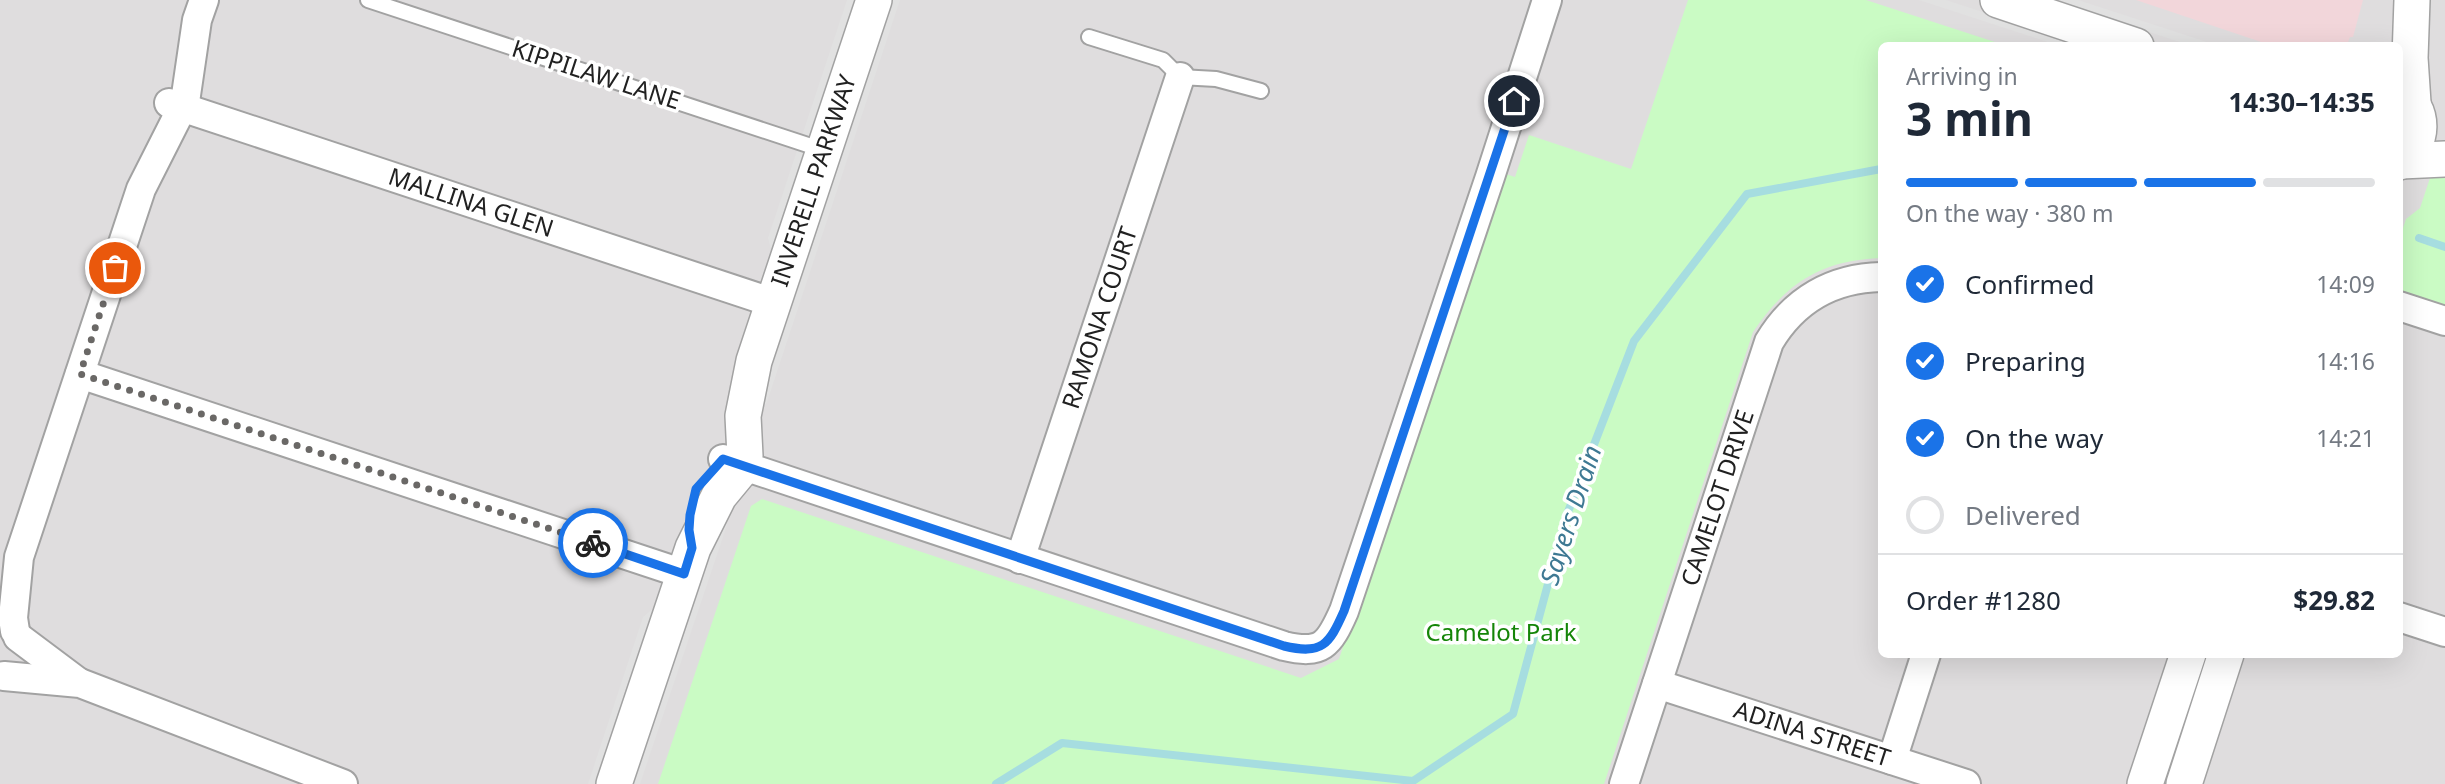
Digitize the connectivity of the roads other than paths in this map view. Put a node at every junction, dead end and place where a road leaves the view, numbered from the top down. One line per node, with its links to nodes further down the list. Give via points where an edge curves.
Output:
1 (368, 0): 16 (lane, KIPPILAW LANE)
2 (874, 0): 16 (street, INVERELL PARKWAY)
3 (1547, 0): 27 (street, via 1344,611 1331,638 1310,650 1284,646)
4 (1998, 0): 9 (street)
5 (2404, 0): 10 (street)
6 (2412, 0): 13 (street)
7 (200, 10): 14 (street, via 174,56)
8 (1089, 37): 11 (lane, via 1163,60)
9 (2124, 42)
10 (2386, 42)
11 (1180, 77): 12 (lane, via 1216,79); 27 (street, RAMONA COURT)
12 (1261, 91)
13 (2410, 102): 15 (street); 17 (street, via 2420,125 2412,151)
14 (176, 105): 21 (street, MALLINA GLEN); 24 (street, via 151,133 145,149 141,189)
15 (2445, 135)
16 (824, 150): 21 (street, INVERELL PARKWAY)
17 (2403, 158)
18 (2445, 159): 19 (street)
19 (2403, 161)
20 (1878, 277): 38 (street, CAMELOT DRIVE, via 1835,285 1803,302 1769,342)
21 (774, 303): 25 (street, INVERELL PARKWAY, via 754,361 743,416 745,456)
22 (2403, 307): 23 (street)
23 (2445, 321)
24 (80, 374): 26 (street); 28 (street)
25 (733, 463): 27 (street); 28 (street)
26 (19, 557): 29 (street); 31 (street)
27 (1020, 559)
28 (688, 561): 41 (street)
29 (0, 586)
30 (2403, 618): 32 (street)
31 (11, 629): 36 (street, via 20,648 17,662); 37 (street)
32 (2445, 632)
33 (1925, 658): 39 (street)
34 (2187, 658): 44 (street)
35 (2225, 658): 45 (street)
36 (1, 677): 37 (street)
37 (80, 683): 40 (street)
38 (1657, 684): 39 (street, ADINA STREET); 42 (street, CAMELOT DRIVE)
39 (1892, 760): 43 (street, ADINA STREET)
40 (343, 784)
41 (614, 784)
42 (1624, 784)
43 (1966, 784)
44 (2145, 784)
45 (2184, 784)

